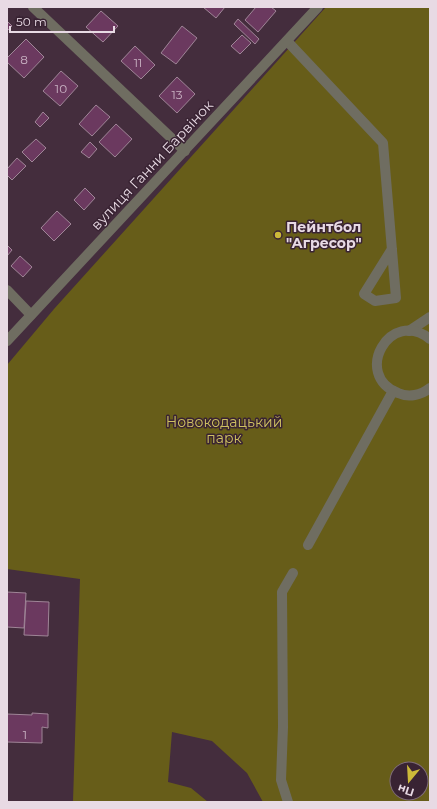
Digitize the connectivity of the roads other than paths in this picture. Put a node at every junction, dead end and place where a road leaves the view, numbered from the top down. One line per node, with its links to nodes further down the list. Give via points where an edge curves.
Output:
1 (33, 7): 4 (street)
2 (318, 7): 3 (street, вулиця Ганни Барвінок)
3 (287, 40): 4 (street, вулиця Ганни Барвінок); 5 (street, via 383,143)
4 (185, 151): 7 (street, вулиця Ганни Барвінок)
5 (392, 249): 5 (street, via 396,298 375,301 364,294)
6 (7, 290): 7 (street)
7 (31, 315): 11 (street, вулиця Ганни Барвінок)
8 (430, 317): 9 (street)
9 (409, 331): 10 (street); 13 (street, via 386,340 378,355 380,376 386,386)
10 (430, 339)
11 (7, 341)
12 (430, 388): 13 (street, via 409,396)
13 (393, 391): 14 (street)
14 (308, 545)
15 (293, 573): 16 (street, via 282,592 281,780)
16 (288, 802)

